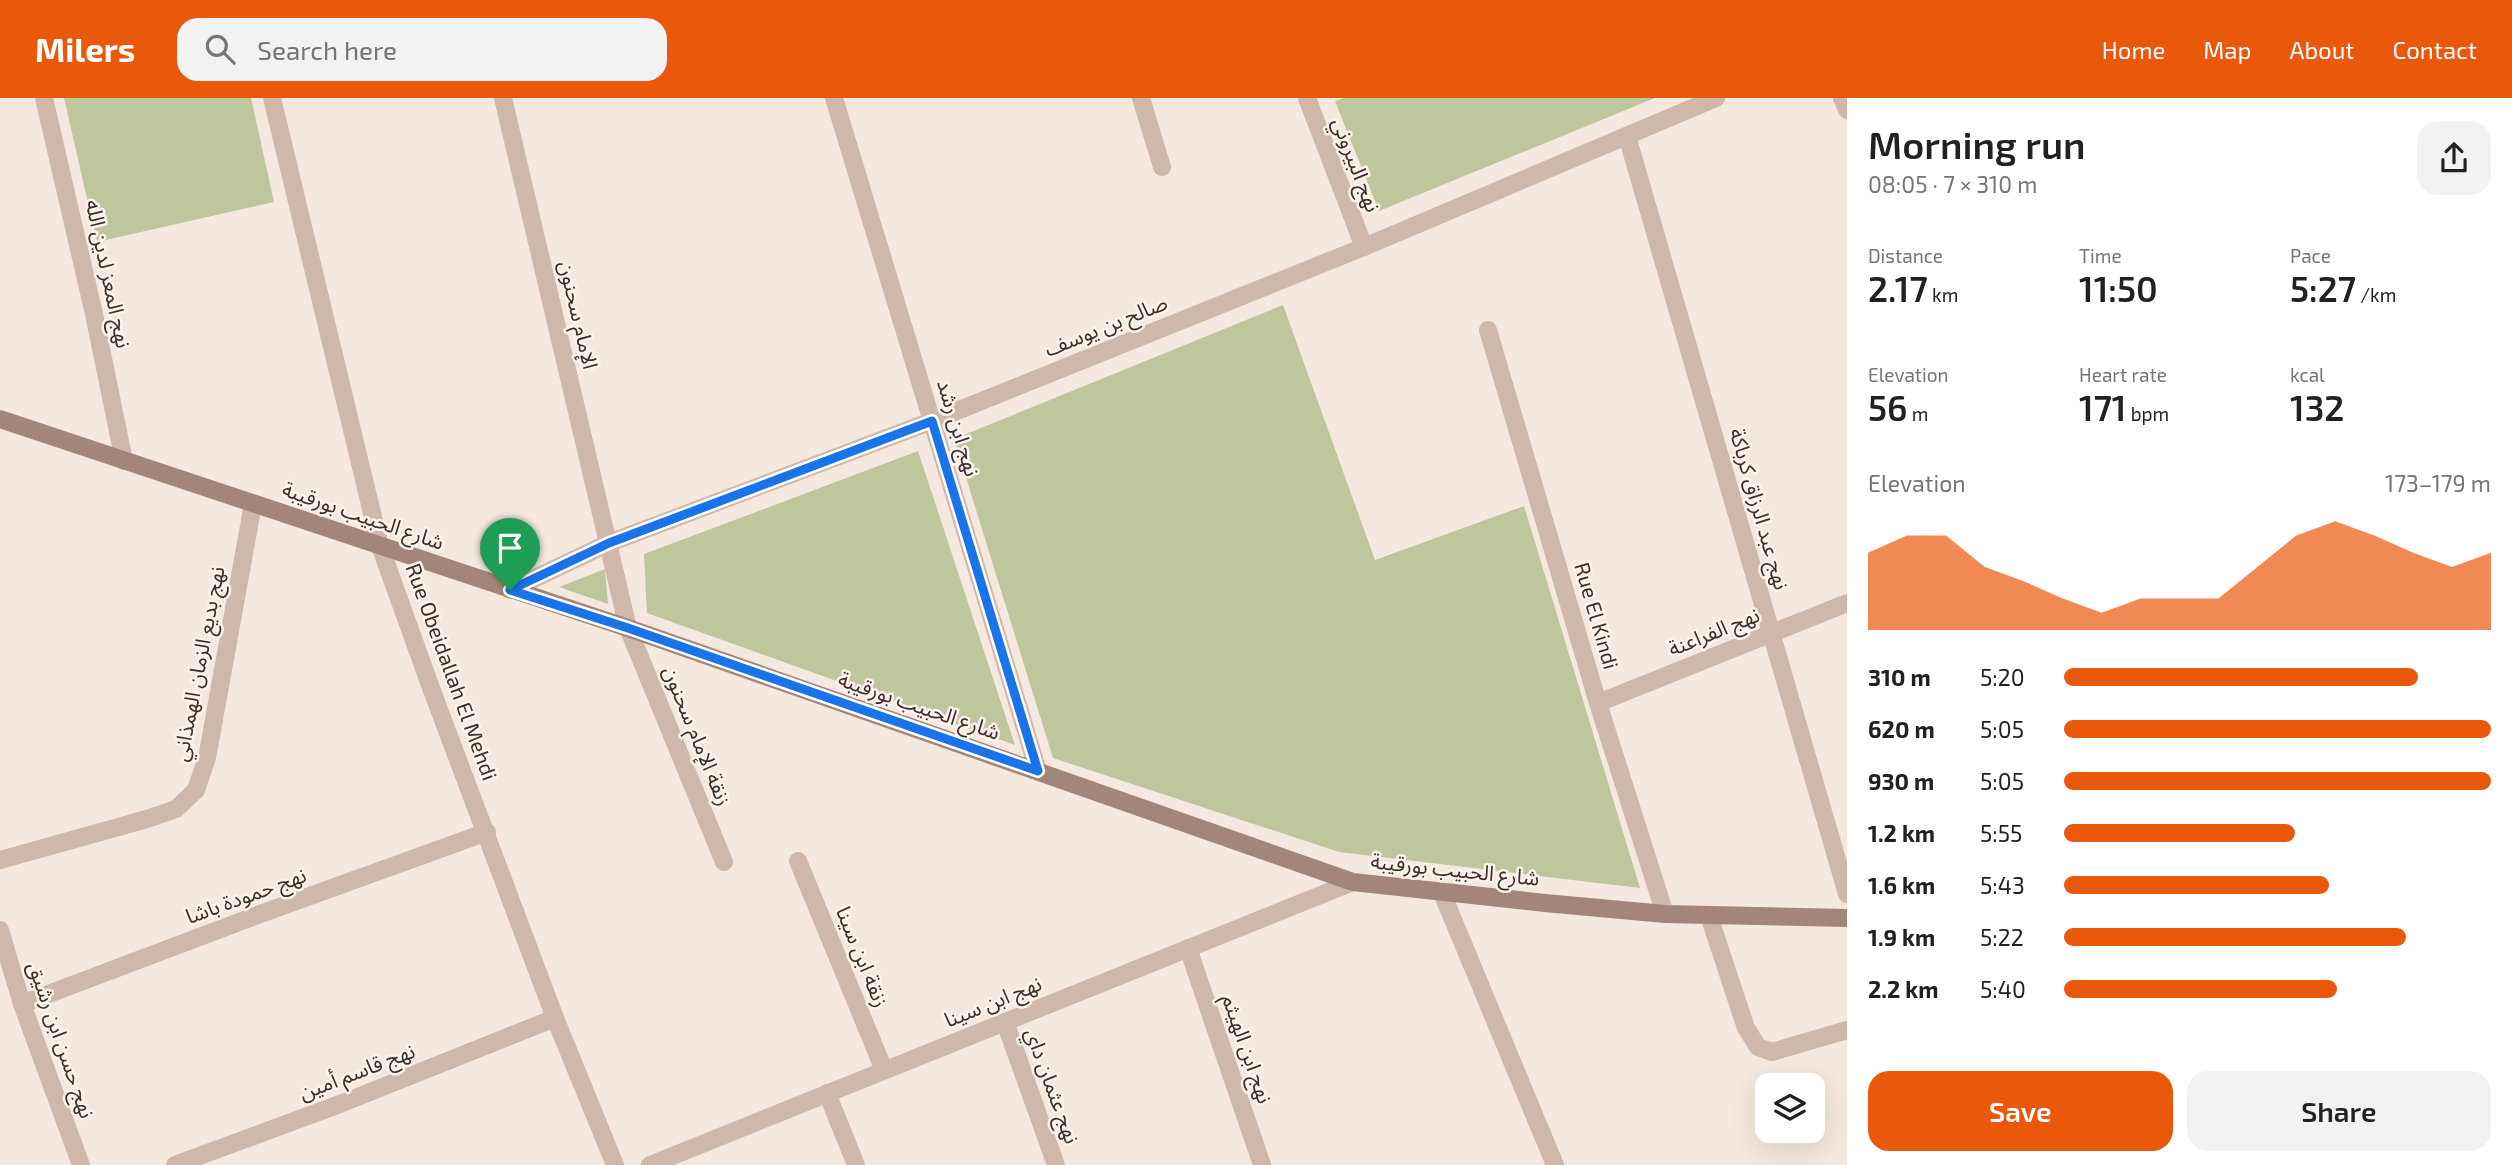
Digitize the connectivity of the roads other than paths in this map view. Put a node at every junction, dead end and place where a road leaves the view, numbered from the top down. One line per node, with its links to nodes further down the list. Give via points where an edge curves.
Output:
1 (44, 98): 16 (street, نهج المعز لدين الله)
2 (272, 98): 19 (street, Rue Obeidallah El Mehdi)
3 (503, 98): 18 (street, الإمام سحنون)
4 (834, 98): 15 (street, نهج ابن رشد)
5 (1141, 98): 11 (street)
6 (1307, 98): 12 (street, نهج البيروني)
7 (1716, 98): 10 (street, صالح بن يوسف)
8 (1842, 98): 9 (street)
9 (1847, 110)
10 (1627, 136): 12 (street, صالح بن يوسف); 23 (street, نهج عبد الرزاق كرباكة)
11 (1162, 167)
12 (1364, 247): 15 (street, صالح بن يوسف)
13 (1488, 330): 24 (street, Rue El Kindi)
14 (0, 419): 16 (street, شارع الحبيب بورقيبة)
15 (932, 421): 18 (street, صالح بن يوسف); 25 (street, نهج ابن رشد)
16 (124, 461): 17 (street, شارع الحبيب بورقيبة)
17 (253, 504): 19 (street, شارع الحبيب بورقيبة); 27 (street, نهج بديع الزمان الهمذاني, via 207,758 196,790 176,809 148,819)
18 (609, 543): 20 (street, صالح بن يوسف); 22 (street, الإمام سحنون)
19 (380, 546): 20 (street, شارع الحبيب بورقيبة); 26 (street, Rue Obeidallah El Mehdi)
20 (510, 590): 22 (street, شارع الحبيب بورقيبة)
21 (1847, 603): 23 (street, نهج الفراعنة)
22 (628, 628): 25 (street, شارع الحبيب بورقيبة); 29 (street, زنقة الإمام سحنون)
23 (1772, 634): 24 (street, نهج الفراعنة); 32 (street, نهج عبد الرزاق كرباكة)
24 (1598, 703): 33 (street, Rue El Kindi)
25 (1038, 771): 30 (street, شارع الحبيب بورقيبة)
26 (487, 832): 38 (street, نهج حمودة باشا); 39 (street, Rue Obeidallah El Mehdi)
27 (0, 860)
28 (798, 861): 42 (street, زنقة ابن سينا)
29 (724, 862)
30 (1353, 882): 31 (street, شارع الحبيب بورقيبة); 37 (street, نهج ابن سينا)
31 (1442, 892): 33 (street, شارع الحبيب بورقيبة); 51 (street)
32 (1847, 894)
33 (1665, 914): 34 (street, شارع الحبيب بورقيبة)
34 (1709, 916): 35 (street, شارع الحبيب بورقيبة); 41 (street, via 1746,1028 1758,1047 1772,1052)
35 (1847, 918)
36 (0, 930): 38 (street, نهج حسن ابن رشيق)
37 (1188, 948): 40 (street, نهج ابن سينا); 50 (street, نهج ابن الهيثم)
38 (22, 1004): 44 (street, نهج حسن ابن رشيق)
39 (555, 1018): 45 (street, نهج قاسم أمين); 46 (street, Rue Obeidallah El Mehdi)
40 (1005, 1022): 42 (street, نهج ابن سينا); 49 (street, نهج عثمان داي)
41 (1847, 1030)
42 (884, 1070): 43 (street, نهج ابن سينا)
43 (827, 1093): 47 (street, نهج ابن سينا); 48 (street)
44 (81, 1165)
45 (175, 1165)
46 (615, 1165)
47 (650, 1165)
48 (856, 1165)
49 (1056, 1165)
50 (1262, 1165)
51 (1555, 1165)

